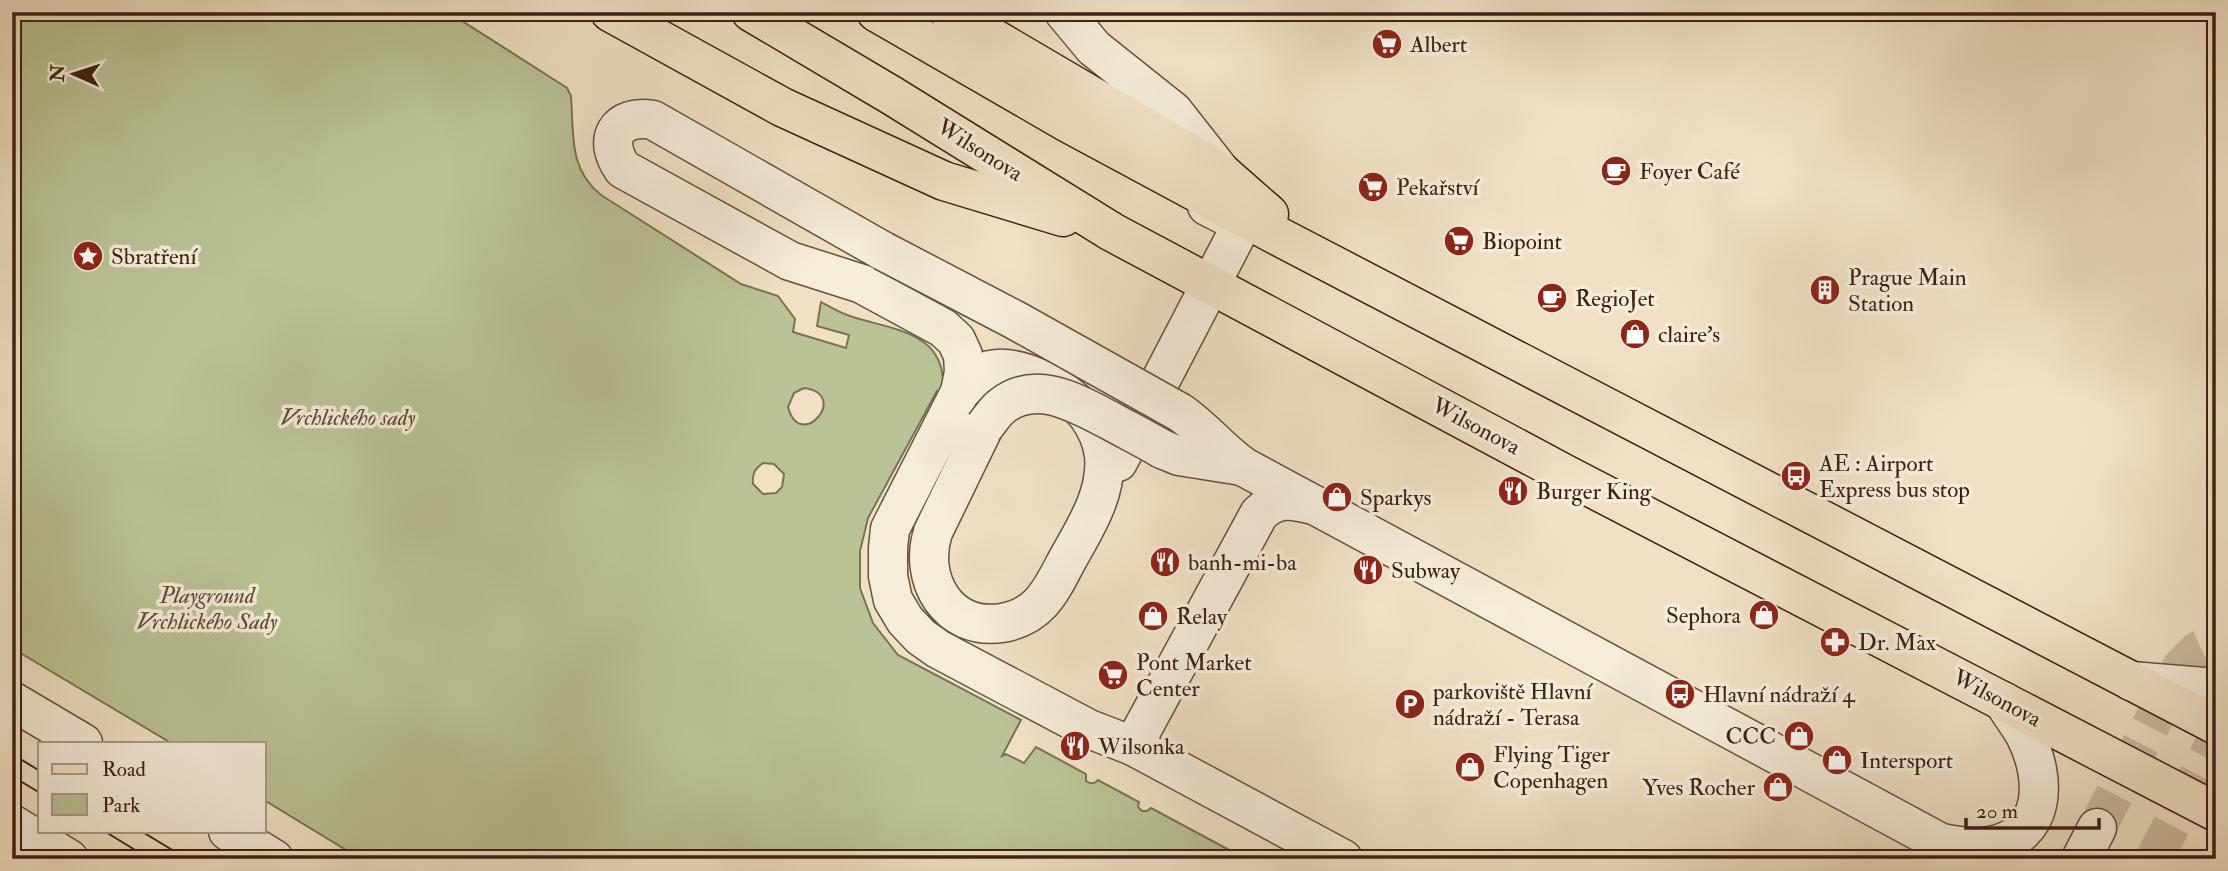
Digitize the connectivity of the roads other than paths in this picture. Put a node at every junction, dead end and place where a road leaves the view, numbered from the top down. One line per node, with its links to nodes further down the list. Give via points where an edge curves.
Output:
1 (751, 12): 8 (main road, Wilsonova)
2 (876, 12): 9 (main road, via 1068,124)
3 (948, 12): 6 (main road)
4 (1064, 12): 6 (street, via 1094,48 1173,111)
5 (617, 17): 8 (main road, via 782,107 944,181)
6 (1221, 172): 9 (main road)
7 (1153, 179): 12 (street, via 1242,223)
8 (1112, 232): 17 (main road, Wilsonova)
9 (1319, 258): 14 (main road)
10 (960, 392): 11 (street, bridge, via 963,355 943,328 862,284 790,261 623,169 615,158 617,131 626,120 653,120 1181,413); 12 (street, via 990,370 1010,370 1067,393 1099,435 1104,477); 20 (street, via 890,529 888,576 893,600 905,620 938,649 1089,729)
11 (1244, 467): 12 (street, bridge, via 1179,456 1072,400 1034,393 1016,397 1000,407 984,427 933,532 928,566 944,603 977,622 1000,623 1021,618 1040,606); 13 (street)
12 (1099, 498)
13 (1321, 508): 20 (street, via 1280,500 1259,513); 24 (street)
14 (2130, 681): 15 (street); 18 (main road)
15 (2216, 688)
16 (12, 701): 19 (street)
17 (2003, 701): 21 (main road, Wilsonova); 24 (street, via 2026,738 2040,790 2037,809 2008,841)
18 (2216, 725)
19 (81, 742)
20 (1133, 746): 27 (street)
21 (2216, 812)
22 (12, 824): 25 (street)
23 (230, 832): 26 (street)
24 (1949, 851)
25 (69, 859)
26 (274, 859)
27 (1343, 859)

